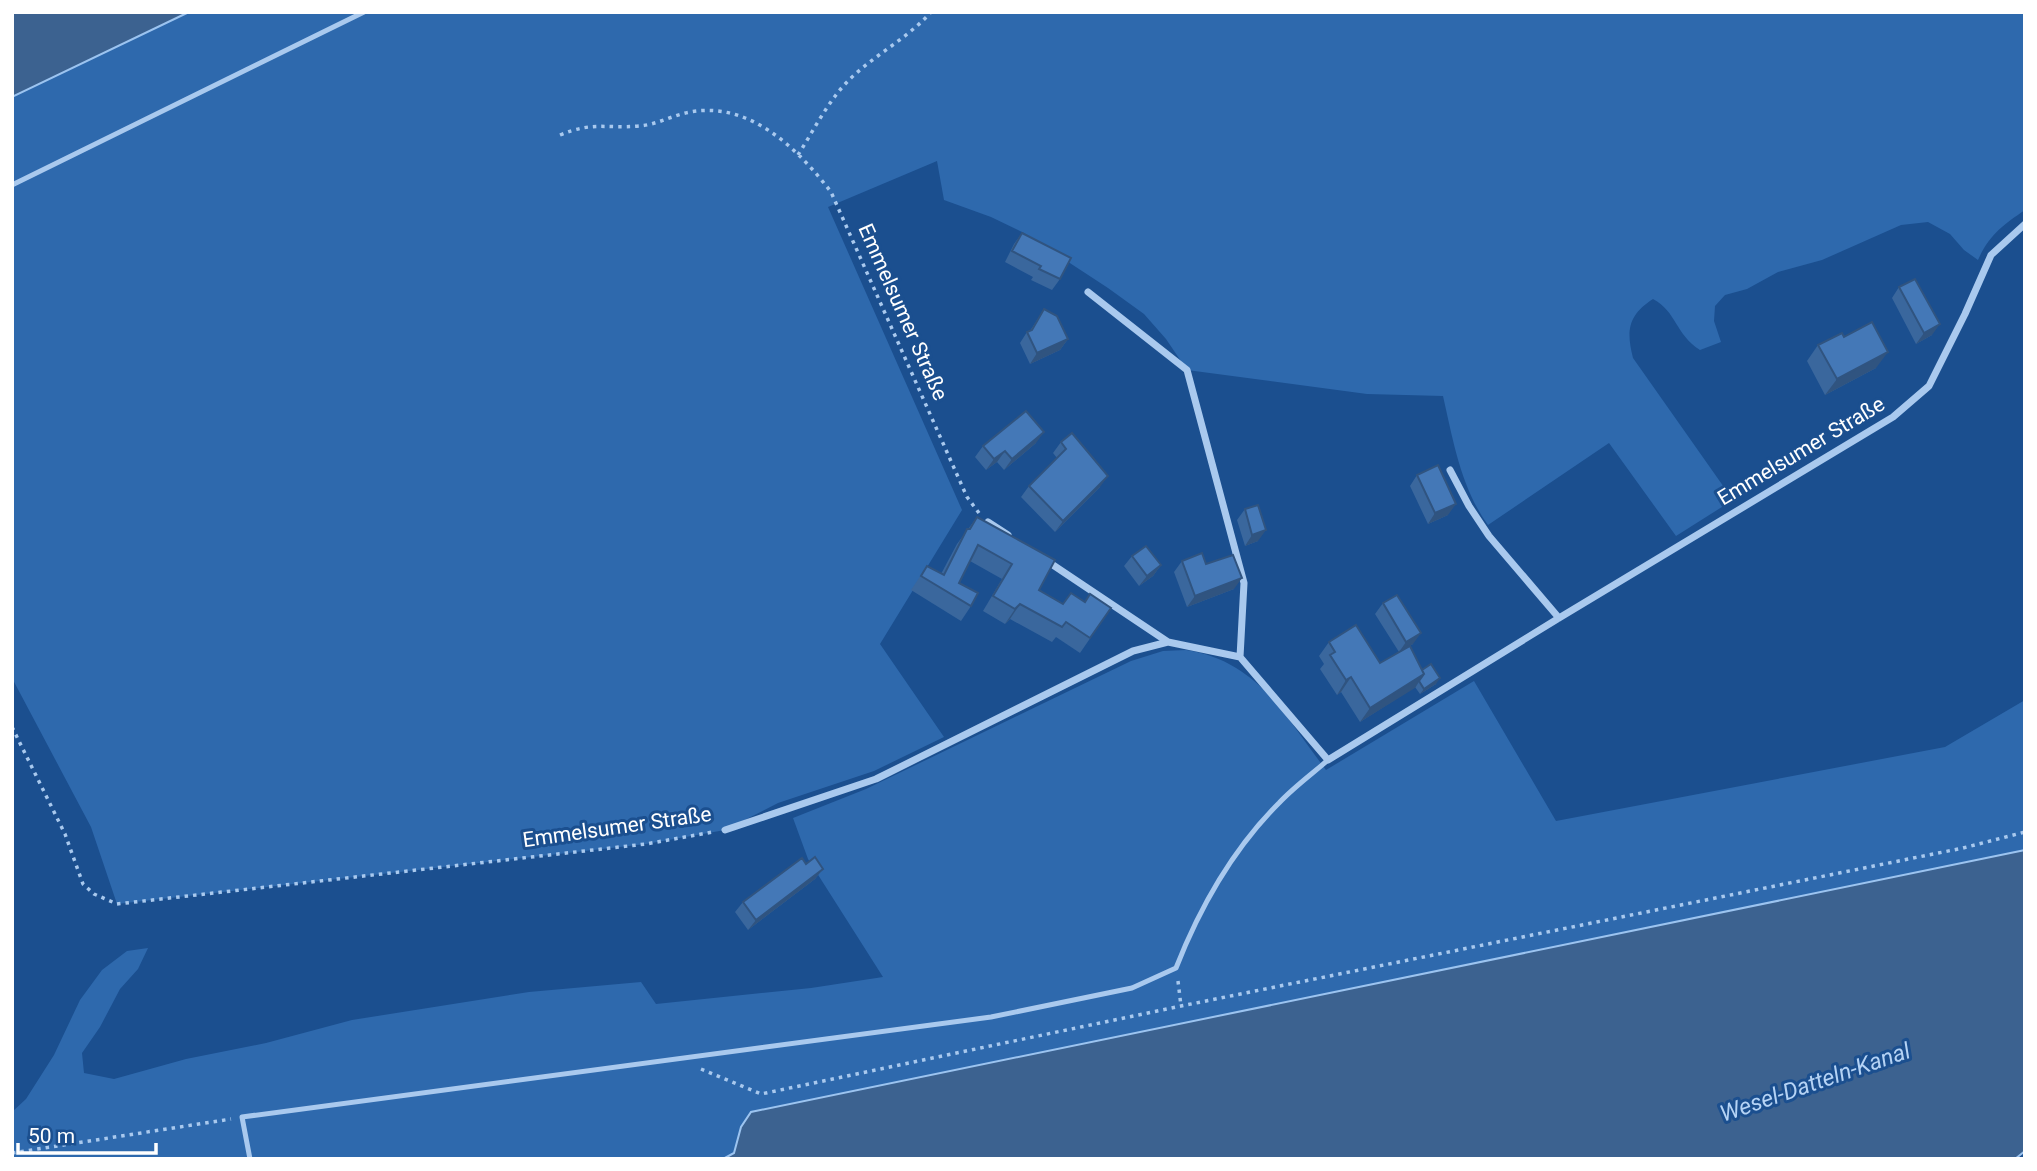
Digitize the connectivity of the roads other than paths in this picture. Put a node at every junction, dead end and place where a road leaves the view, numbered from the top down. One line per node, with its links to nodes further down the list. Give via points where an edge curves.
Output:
1 (364, 12): 2 (lane)
2 (12, 185)
3 (2025, 224): 9 (street, Emmelsumer Straße, via 1991,255 1929,386 1893,417)
4 (1088, 292): 11 (street, via 1187,370 1244,583)
5 (1450, 470): 9 (street, via 1489,536)
6 (988, 522): 7 (street)
7 (1011, 537)
8 (1044, 560): 10 (street, Emmelsumer Straße)
9 (1559, 618): 12 (street, Emmelsumer Straße)
10 (1168, 642): 11 (street, Emmelsumer Straße); 13 (street, Emmelsumer Straße, via 1133,651 876,779)
11 (1240, 657): 12 (street)
12 (1328, 760): 14 (lane, via 1279,803 1234,857 1193,924 1176,968 1132,988 991,1017 242,1117)
13 (725, 830)
14 (250, 1159)

